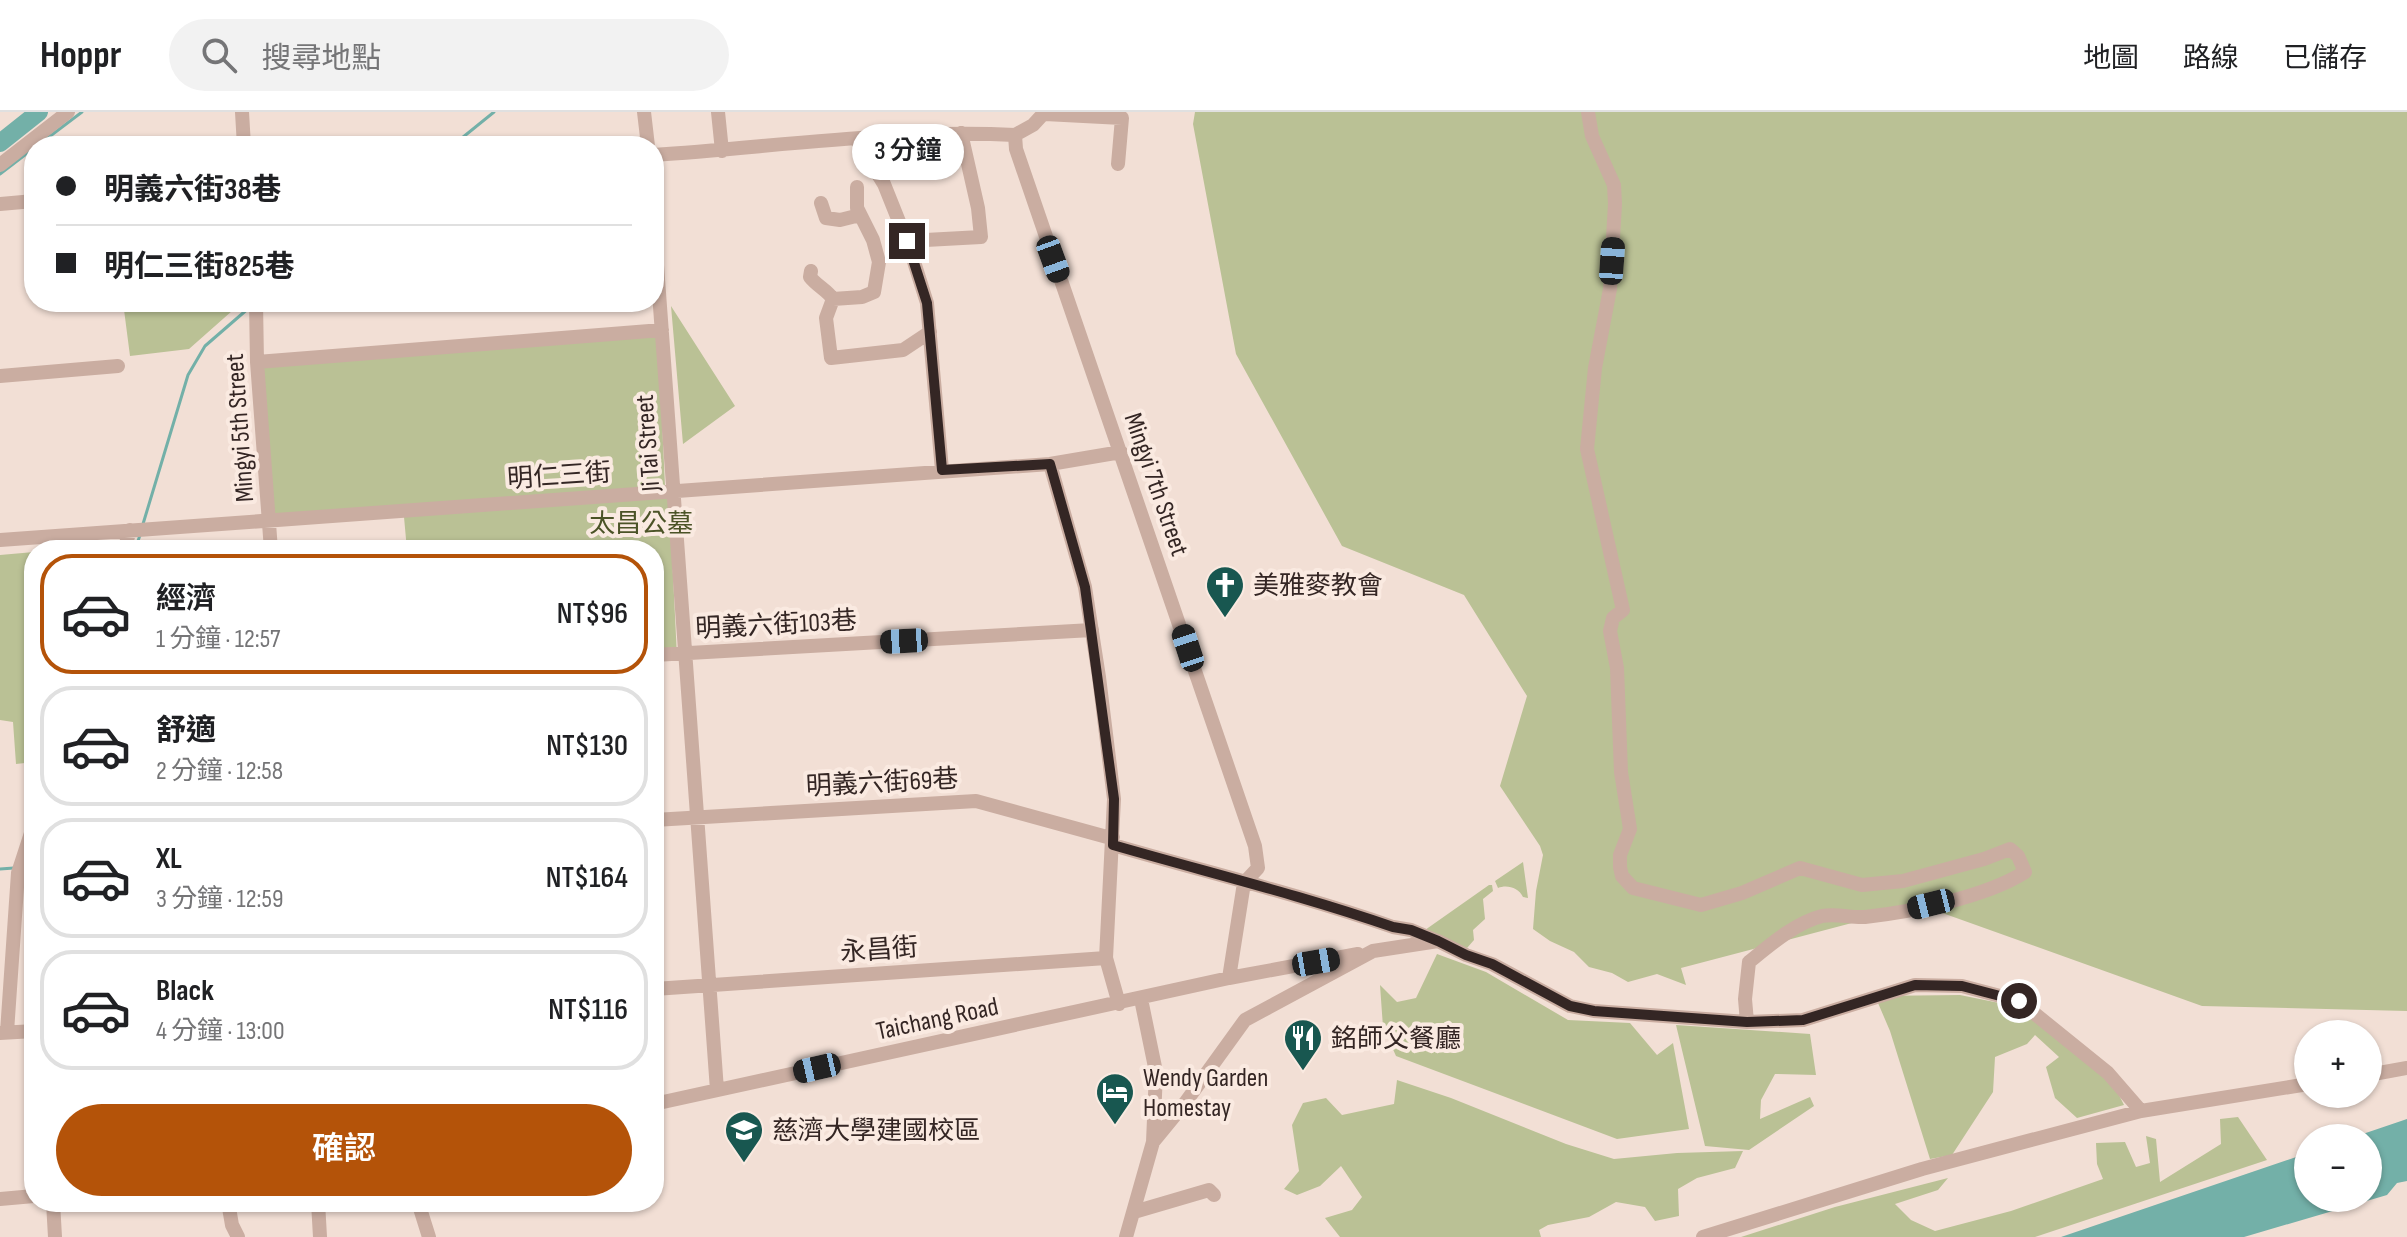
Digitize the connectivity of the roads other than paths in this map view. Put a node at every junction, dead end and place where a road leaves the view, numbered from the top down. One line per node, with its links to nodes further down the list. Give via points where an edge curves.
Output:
1 (68, 112): 9 (street)
2 (242, 112): 10 (street)
3 (644, 112): 11 (street)
4 (718, 112): 14 (street)
5 (1588, 112): 58 (street, via 1592,136 1614,185 1615,204 1610,289 1587,449 1623,610 1613,618 1610,631 1630,829 1620,855 1622,876 1633,888 1701,905 1800,868 1862,885 1903,881 2010,849 2025,872 1985,891 1904,911 1811,919 1749,962)
6 (1045, 113): 8 (street); 16 (street, via 1122,118)
7 (961, 133): 8 (street); 12 (street); 23 (street, via 981,237)
8 (1015, 135): 33 (street, Mingyi 7th Street)
9 (37, 136)
10 (243, 136)
11 (647, 136)
12 (857, 140): 14 (street); 23 (street, via 884,184)
13 (24, 146): 17 (street)
14 (722, 151): 15 (street)
15 (664, 154)
16 (1118, 164)
17 (0, 165)
18 (857, 187): 22 (street)
19 (24, 202): 21 (street)
20 (821, 203): 22 (street, via 826,218)
21 (0, 204)
22 (860, 215): 25 (street, via 879,262 874,292)
23 (907, 241): 29 (street, via 927,303)
24 (811, 271): 25 (street, via 810,277)
25 (833, 299): 29 (street, via 826,318 831,358 903,350)
26 (256, 312): 30 (street, Mingyi 5th Street)
27 (661, 312): 28 (street, Ji Tai Street)
28 (662, 330): 30 (street); 36 (street, Ji Tai Street)
29 (930, 332): 35 (street)
30 (257, 362): 37 (street, Mingyi 5th Street)
31 (118, 366): 32 (street)
32 (0, 376)
33 (1121, 452): 34 (street, 明仁三街); 49 (street, Mingyi 7th Street, via 1255,846 1258,868)
34 (1050, 464): 35 (street, 明仁三街); 42 (street)
35 (942, 470): 36 (street, 明仁三街)
36 (674, 491): 37 (street, 明仁三街); 43 (street, Ji Tai Street)
37 (269, 520): 38 (street, 明仁三街); 41 (street, Mingyi 5th Street)
38 (138, 530): 39 (street, 明仁三街); 40 (street)
39 (0, 540)
40 (131, 540)
41 (270, 540)
42 (1092, 630): 43 (street, 明義六街103巷); 47 (street, via 1114,799)
43 (685, 653): 44 (street, 明義六街103巷); 45 (street, Ji Tai Street)
44 (664, 654)
45 (698, 817): 46 (street, 明義六街69巷); 47 (street, 明義六街69巷, via 976,801); 54 (street, Ji Tai Street)
46 (664, 819)
47 (1113, 841): 49 (street, 明義六街69巷); 52 (street)
48 (24, 867): 60 (street, via 18,873)
49 (1244, 883): 50 (street, 明義六街69巷); 53 (street, Mingyi 7th Street)
50 (1438, 941): 51 (street, Taichang Road); 58 (street, 明義六街69巷, via 1570,1006)
51 (1373, 951): 53 (street, Taichang Road); 67 (street, via 1245,1020)
52 (1106, 958): 54 (street, 永昌街); 57 (street)
53 (1229, 978): 56 (street, Taichang Road)
54 (708, 985): 55 (street, 永昌街); 64 (street, Ji Tai Street)
55 (664, 988)
56 (1141, 999): 57 (street, Taichang Road); 67 (street, via 1156,1072)
57 (1119, 1004): 64 (street, Taichang Road)
58 (1747, 1022): 66 (street, 明義六街69巷, via 1803,1020 1915,985 1962,986 2019,1001 2108,1073)
59 (24, 1032): 60 (street)
60 (4, 1033)
61 (2407, 1068): 62 (street)
62 (2382, 1072)
63 (2294, 1086): 66 (street)
64 (717, 1090): 65 (street, Taichang Road)
65 (664, 1102)
66 (2141, 1111): 81 (street, via 1922,1169)
67 (1153, 1142): 75 (street)
68 (1214, 1195): 75 (street, via 1209,1190)
69 (24, 1197): 70 (street)
70 (0, 1199)
71 (54, 1212): 76 (street)
72 (230, 1212): 77 (street)
73 (319, 1212): 78 (street)
74 (421, 1212): 79 (street)
75 (1134, 1212): 80 (street)
76 (55, 1237)
77 (238, 1237)
78 (320, 1237)
79 (429, 1237)
80 (1126, 1237)
81 (1703, 1237)

